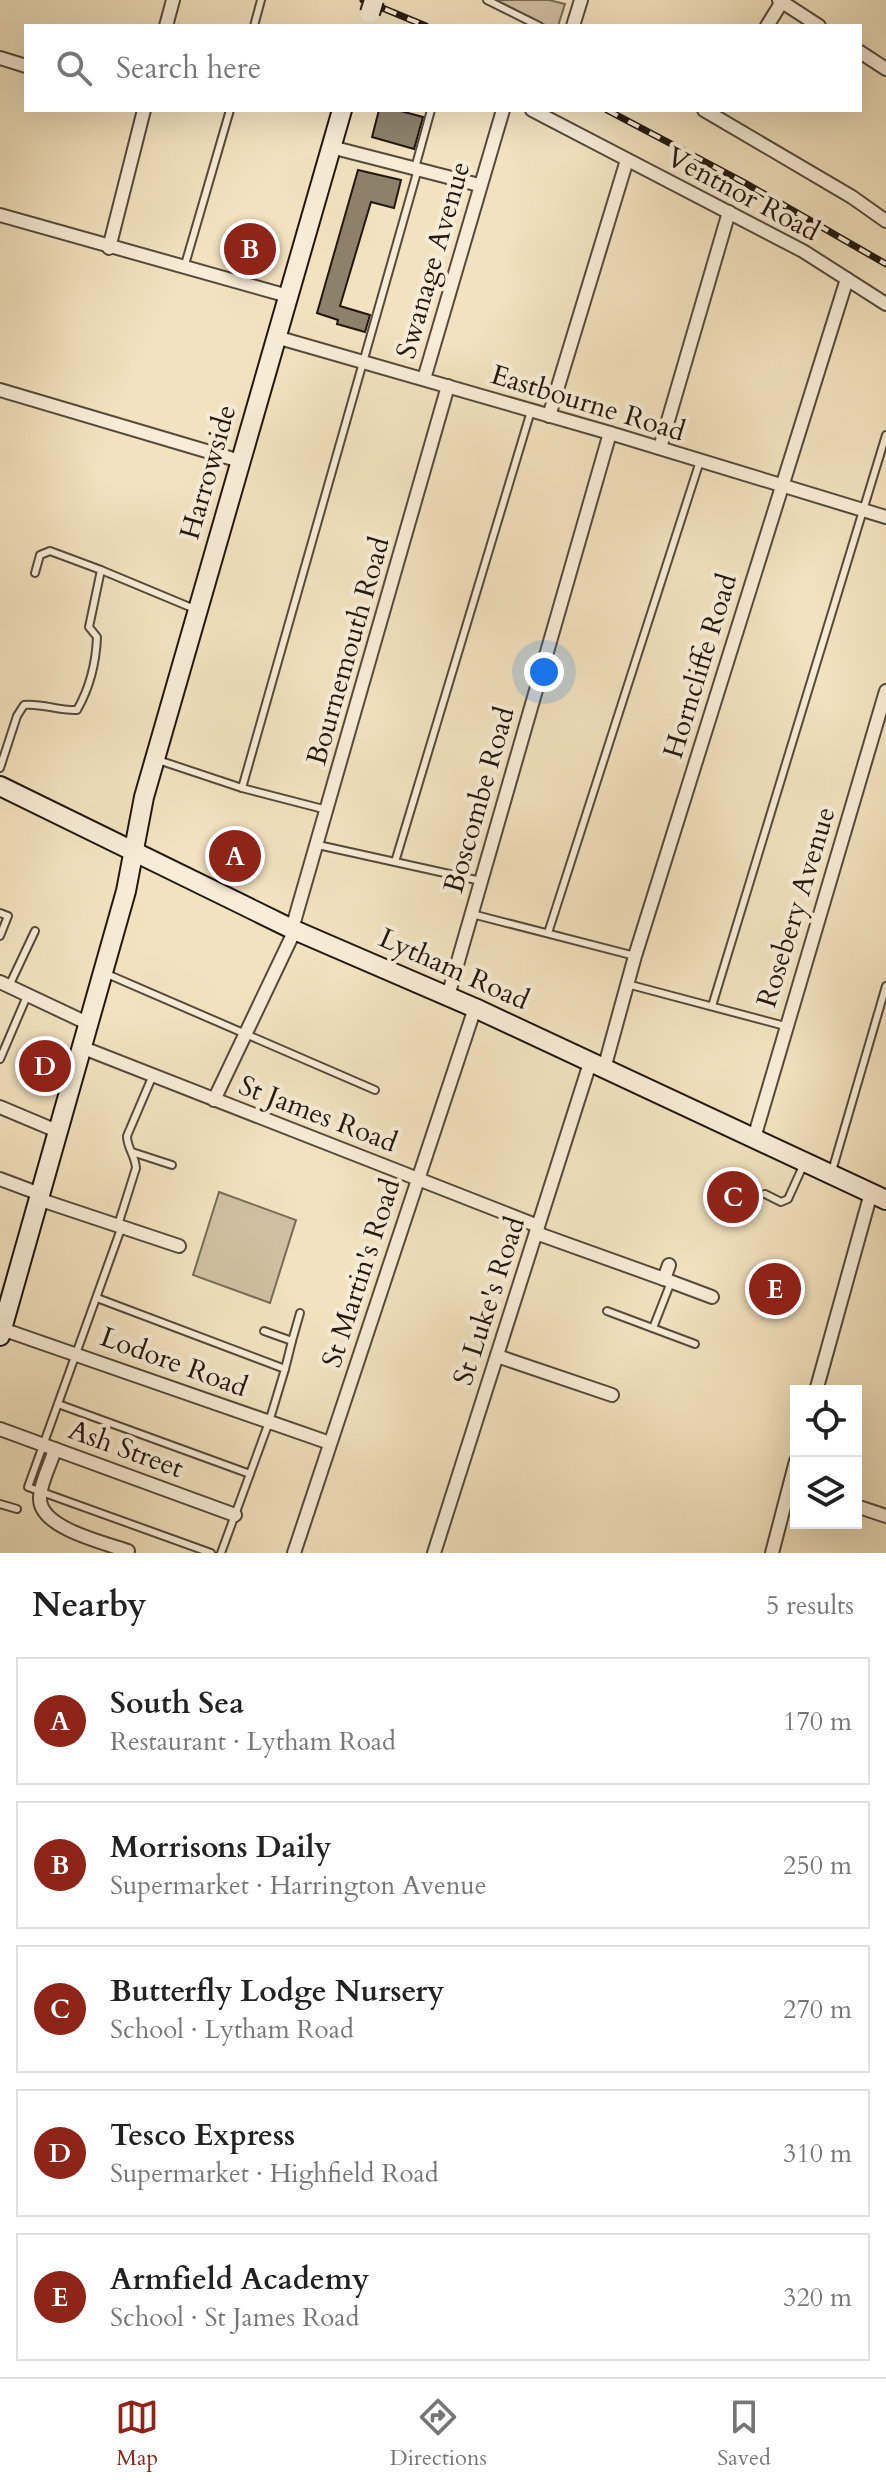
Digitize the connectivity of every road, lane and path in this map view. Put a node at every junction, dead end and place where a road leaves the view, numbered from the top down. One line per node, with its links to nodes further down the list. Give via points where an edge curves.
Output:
1 (173, 0): 8 (street)
2 (261, 0): 9 (lane)
3 (374, 0): 7 (street, bridge)
4 (487, 0): 10 (lane)
5 (581, 0): 11 (street)
6 (781, 1): 12 (street); 13 (street)
7 (367, 23)
8 (167, 24)
9 (255, 24)
10 (535, 24)
11 (574, 24)
12 (768, 24)
13 (816, 24)
14 (862, 53): 17 (street)
15 (0, 58): 16 (street)
16 (24, 65)
17 (886, 69)
18 (143, 112): 32 (street)
19 (229, 112): 33 (lane)
20 (341, 112): 25 (street, Harrowside)
21 (431, 112): 27 (lane)
22 (502, 112): 28 (street, Swanage Avenue)
23 (536, 112): 26 (street, Ventnor Road)
24 (712, 112): 31 (street)
25 (331, 147): 27 (street); 35 (street, Harrowside)
26 (627, 160): 29 (street, Ventnor Road); 43 (street)
27 (417, 168): 28 (street); 38 (lane)
28 (479, 185): 39 (street, Swanage Avenue)
29 (729, 212): 34 (street, Ventnor Road); 46 (street)
30 (0, 215): 32 (street)
31 (886, 221)
32 (109, 248): 33 (street)
33 (184, 268): 35 (street)
34 (847, 279): 36 (street, Ventnor Road); 49 (street, Horncliffe Road)
35 (288, 296): 37 (street, Harrowside)
36 (886, 304)
37 (276, 337): 38 (street, Eastbourne Road); 47 (street, Harrowside)
38 (363, 361): 39 (street, Eastbourne Road); 59 (lane)
39 (424, 379): 40 (street, Eastbourne Road)
40 (448, 386): 42 (street, Eastbourne Road); 60 (street, Bournemouth Road)
41 (0, 390): 47 (street)
42 (531, 411): 43 (street, Eastbourne Road); 63 (lane)
43 (549, 416): 44 (street, Eastbourne Road)
44 (610, 433): 46 (street, Eastbourne Road); 64 (street, Boscombe Road)
45 (886, 435): 50 (lane)
46 (660, 448): 48 (street, Eastbourne Road)
47 (240, 461): 54 (street, Harrowside)
48 (700, 461): 49 (street, Eastbourne Road); 69 (lane)
49 (782, 485): 50 (street, Eastbourne Road); 71 (street, Horncliffe Road)
50 (862, 510): 51 (street, Eastbourne Road); 78 (lane)
51 (886, 517)
52 (101, 570): 53 (lane, via 50,551 40,555); 54 (lane); 57 (lane, via 89,627 97,646 83,699 77,710 24,705)
53 (35, 573)
54 (197, 610): 56 (street, Harrowside)
55 (886, 691): 81 (street, Rosebery Avenue)
56 (155, 759): 59 (lane); 62 (street, Harrowside)
57 (0, 768)
58 (0, 786): 62 (street, Lytham Road)
59 (242, 788): 60 (lane)
60 (327, 810): 61 (street, Bournemouth Road)
61 (318, 845): 63 (lane); 67 (street, Bournemouth Road)
62 (135, 850): 67 (street, Lytham Road); 72 (street, Harrowside)
63 (395, 862): 64 (lane)
64 (481, 881): 66 (street, Boscombe Road)
65 (0, 913): 70 (lane, via 8,916)
66 (471, 914): 69 (lane); 77 (street, Boscombe Road)
67 (293, 929): 77 (street, Lytham Road); 82 (street, Bournemouth Road)
68 (35, 931): 73 (lane)
69 (548, 933): 71 (lane)
70 (0, 936)
71 (635, 956): 74 (street, Horncliffe Road)
72 (101, 971): 80 (street, Harrowside); 82 (lane)
73 (4, 984): 76 (street)
74 (627, 984): 78 (lane); 86 (street, Horncliffe Road)
75 (886, 986): 96 (lane)
76 (27, 996): 80 (street); 83 (lane)
77 (448, 996): 79 (street, Lytham Road)
78 (712, 1006): 81 (lane)
79 (475, 1008): 86 (street, Lytham Road); 97 (street, St Martin's Road)
80 (87, 1023): 84 (street, Harrowside)
81 (785, 1026): 92 (street, Rosebery Avenue)
82 (245, 1034): 88 (lane); 89 (street, Bournemouth Road)
83 (2, 1047): 85 (lane)
84 (81, 1047): 87 (street, St James Road); 91 (street, Harrowside)
85 (0, 1059)
86 (597, 1066): 92 (street, Lytham Road); 103 (street, St Luke's Road)
87 (153, 1075): 89 (street, St James Road); 93 (lane, via 127,1136)
88 (375, 1090)
89 (214, 1100): 97 (street, St James Road)
90 (0, 1107): 91 (street)
91 (57, 1131): 100 (street, Harrowside)
92 (754, 1138): 94 (street, Lytham Road)
93 (132, 1152): 95 (lane); 102 (lane, via 136,1168)
94 (805, 1163): 96 (street, Lytham Road); 99 (lane, via 788,1199 781,1202)
95 (172, 1165)
96 (831, 1176): 101 (street, Lytham Road)
97 (417, 1178): 103 (street, St James Road); 124 (street, St Martin's Road)
98 (0, 1179): 100 (street)
99 (765, 1194)
100 (39, 1196): 102 (street); 113 (street, Harrowside)
101 (878, 1197): 119 (street)
102 (120, 1226): 104 (street); 108 (lane)
103 (537, 1230): 106 (street, St James Road); 117 (street, St Luke's Road)
104 (179, 1246)
105 (669, 1265): 106 (street)
106 (667, 1280): 107 (street, St James Road); 111 (lane)
107 (712, 1297)
108 (97, 1298): 116 (lane); 118 (lane)
109 (607, 1311): 111 (lane)
110 (300, 1313): 114 (lane)
111 (653, 1328): 115 (lane)
112 (264, 1331): 114 (lane)
113 (1, 1332): 116 (street, Lodore Road)
114 (292, 1341): 118 (lane)
115 (695, 1344)
116 (76, 1353): 121 (lane); 122 (street, Lodore Road)
117 (497, 1356): 120 (street); 138 (street, St Luke's Road)
118 (285, 1369): 122 (lane)
119 (818, 1385)
120 (612, 1395)
121 (58, 1404): 125 (lane); 126 (lane)
122 (269, 1422): 124 (street, Lodore Road); 126 (lane)
123 (0, 1429): 125 (street, Ash Street)
124 (330, 1443): 137 (street, St Martin's Road)
125 (49, 1447): 127 (street); 132 (street, Ash Street)
126 (250, 1474): 132 (lane)
127 (42, 1492): 134 (street, via 43,1510 53,1521); 135 (lane)
128 (790, 1495): 139 (street)
129 (0, 1504): 131 (lane)
130 (862, 1508): 133 (street)
131 (17, 1509)
132 (235, 1515): 136 (lane)
133 (886, 1516)
134 (128, 1551)
135 (211, 1553)
136 (221, 1553)
137 (294, 1553)
138 (434, 1553)
139 (772, 1553)

